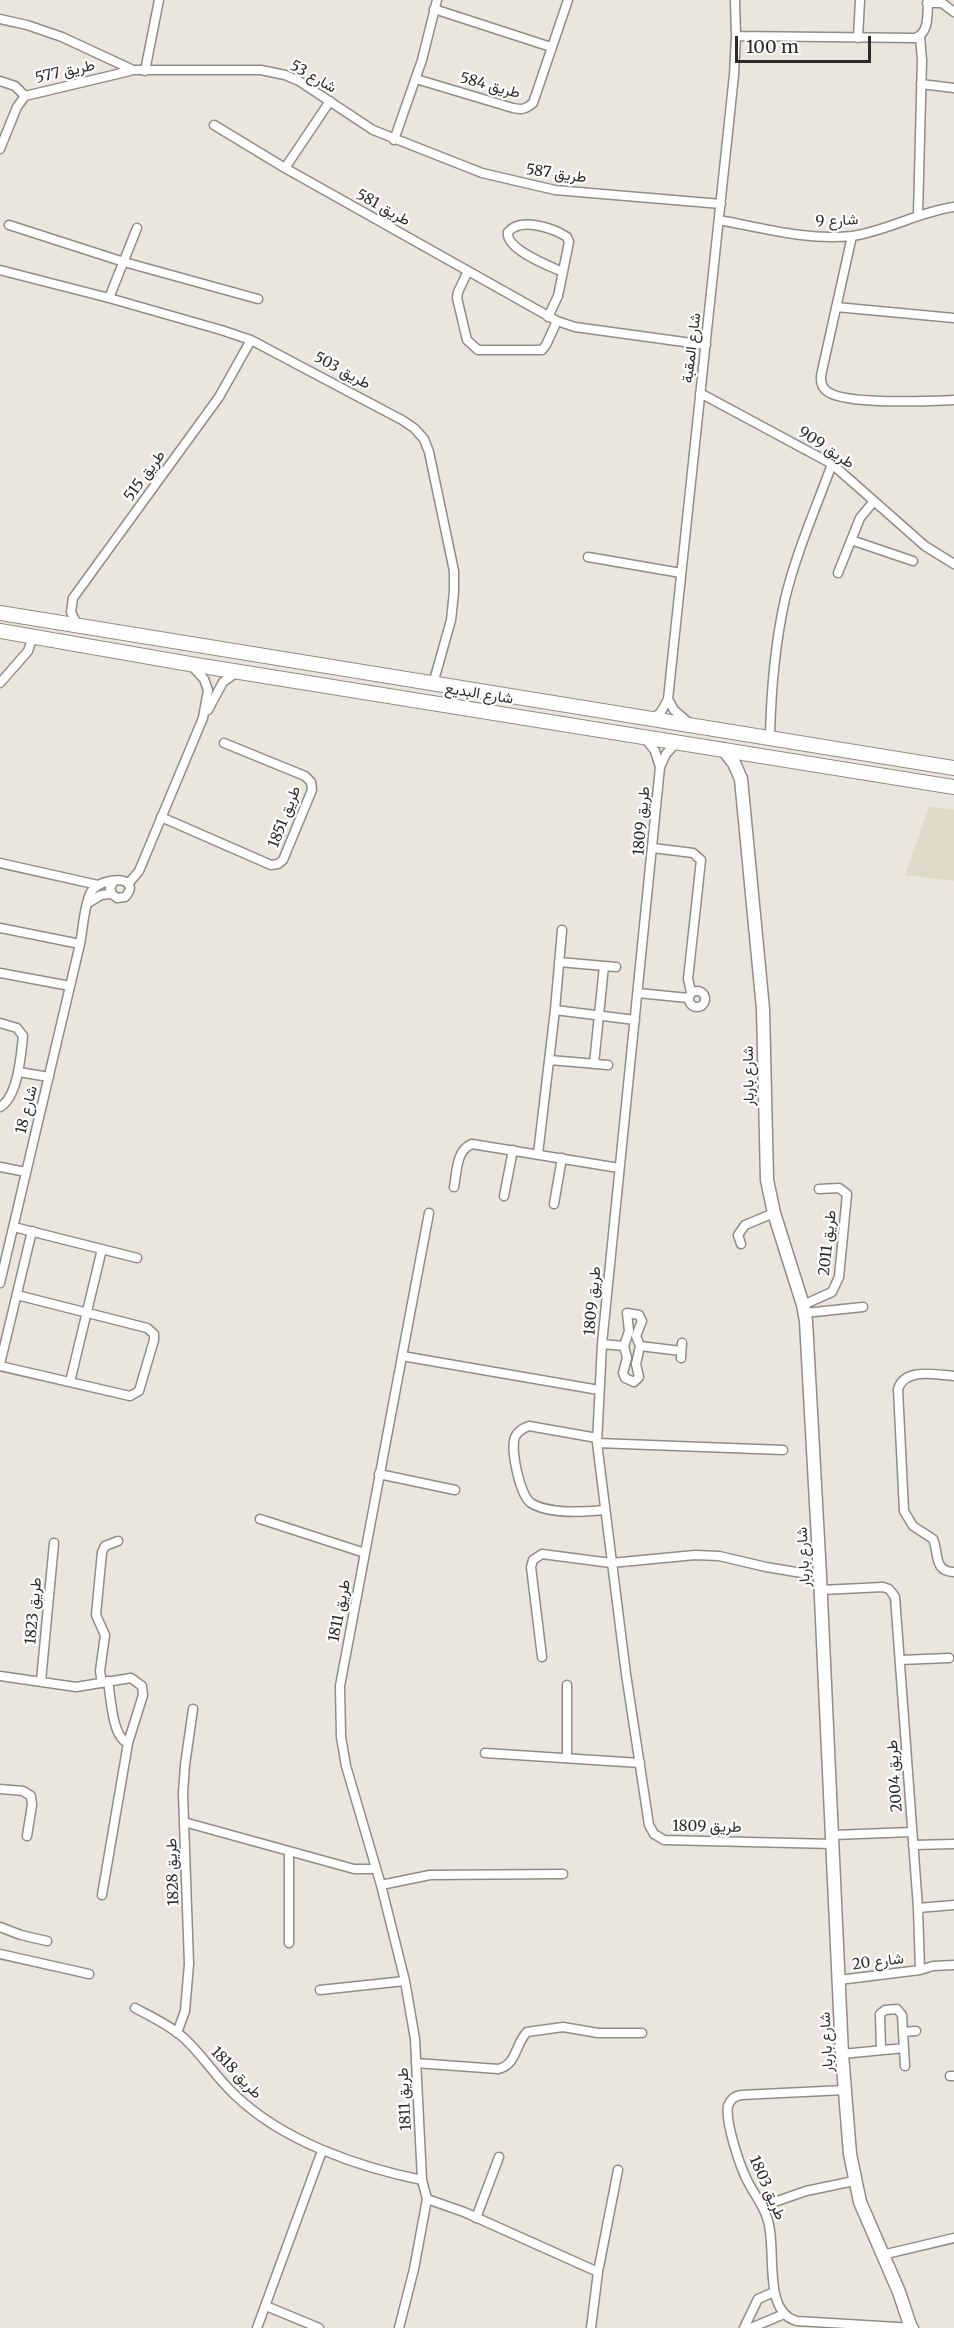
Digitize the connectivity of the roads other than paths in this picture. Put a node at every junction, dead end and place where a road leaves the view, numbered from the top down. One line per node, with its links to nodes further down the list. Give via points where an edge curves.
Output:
1 (159, 0): 14 (street)
2 (568, 0): 12 (street, طريق 584)
3 (735, 0): 9 (street, شارع المقبة)
4 (860, 0): 11 (street)
5 (927, 1): 7 (street, via 942,3); 10 (street, via 926,30)
6 (436, 4): 12 (street); 15 (street)
7 (954, 12)
8 (0, 19): 13 (street, شارع 53, via 63,37)
9 (736, 36): 11 (street); 25 (street, شارع المقبة)
10 (920, 37): 11 (street); 17 (street)
11 (858, 38)
12 (551, 47): 15 (street, طريق 584, via 533,103 520,110)
13 (133, 70): 14 (street, شارع 53); 19 (street, طريق 577)
14 (145, 71): 20 (street, شارع 53, via 272,71 299,81)
15 (416, 79): 22 (street)
16 (0, 81): 19 (street, via 15,86)
17 (921, 84): 18 (street); 27 (street)
18 (954, 88)
19 (25, 96): 23 (street, طريق 577)
20 (330, 101): 22 (street, شارع 53); 24 (street)
21 (214, 124): 24 (street, طريق 581)
22 (394, 140): 25 (street, طريق 587, via 474,171 530,186)
23 (0, 149)
24 (285, 168): 34 (street, طريق 581)
25 (721, 204): 28 (street, شارع المقبة)
26 (954, 207): 27 (street, شارع 9)
27 (918, 214): 31 (street, شارع 9)
28 (719, 220): 31 (street, شارع 9, via 813,236); 43 (street, شارع المقبة)
29 (9, 225): 32 (street)
30 (137, 228): 32 (street)
31 (852, 236): 38 (street)
32 (124, 261): 36 (street); 37 (street)
33 (0, 270): 36 (street, طريق 503)
34 (468, 271): 39 (street, طريق 581); 41 (street, via 457,298 466,340 478,350 542,350)
35 (563, 272): 35 (street, via 567,237 530,225 518,224 508,232 518,249); 39 (street, via 558,296)
36 (109, 298): 42 (street, طريق 503)
37 (258, 299)
38 (836, 307): 40 (street); 45 (street, via 820,380 829,393 875,400)
39 (548, 316): 41 (street, طريق 581)
40 (954, 318)
41 (557, 321): 43 (street, طريق 581, via 575,327)
42 (251, 340): 55 (street, طريق 515, via 219,398 76,594 71,612); 61 (street, طريق 503, via 371,402 414,428 424,439 454,581 454,606)
43 (706, 345): 44 (street, شارع المقبة)
44 (700, 393): 46 (street, طريق 909); 52 (street, شارع المقبة)
45 (954, 400)
46 (832, 464): 47 (street, طريق 909); 69 (street, via 786,597 777,644)
47 (874, 501): 48 (street, via 860,518); 51 (street, طريق 909, via 925,546)
48 (851, 540): 50 (street); 53 (street)
49 (588, 556): 52 (street)
50 (913, 561)
51 (954, 564)
52 (681, 573): 62 (street, شارع المقبة)
53 (838, 573)
54 (0, 613): 55 (main road, شارع البديع)
55 (78, 626): 61 (main road, شارع البديع)
56 (0, 630): 57 (main road, شارع البديع)
57 (33, 636): 58 (main road, شارع البديع); 60 (street, via 28,651)
58 (190, 664): 59 (main road, شارع البديع); 64 (street, via 208,690)
59 (237, 672): 64 (street, via 223,682); 67 (main road, شارع البديع)
60 (0, 683)
61 (433, 684): 63 (main road, شارع البديع)
62 (668, 699): 65 (street); 66 (street)
63 (585, 708): 65 (main road, شارع البديع); 67 (main road)
64 (203, 718): 78 (street)
65 (654, 718): 66 (main road, شارع البديع)
66 (690, 724): 69 (main road, شارع البديع)
67 (582, 727): 68 (main road, شارع البديع)
68 (644, 737): 70 (main road, شارع البديع); 74 (street, طريق 1809, via 655,751)
69 (770, 737): 75 (main road, شارع البديع)
70 (677, 742): 72 (main road, شارع البديع); 74 (street, طريق 1809)
71 (224, 743): 78 (street, طريق 1851, via 305,776 311,782 312,790 283,860 271,865)
72 (723, 749): 73 (main road, شارع البديع); 76 (street, شارع باربار)
73 (757, 754): 76 (street); 77 (main road, شارع البديع)
74 (660, 767): 79 (street, طريق 1809)
75 (954, 768)
76 (741, 779): 115 (street, شارع باربار, via 763,1009 767,1180)
77 (954, 787)
78 (161, 817): 81 (street, via 136,876)
79 (653, 848): 93 (street, طريق 1809); 93 (street, via 693,853 701,860 688,979 690,995)
80 (0, 863): 82 (street)
81 (121, 882): 82 (street); 83 (street, via 111,885); 83 (street, via 129,890 125,897)
82 (98, 885): 84 (street, شارع 18)
83 (111, 894): 84 (street)
84 (88, 903): 87 (street, شارع 18)
85 (0, 928): 87 (street)
86 (561, 930): 88 (street)
87 (80, 944): 92 (street, شارع 18)
88 (559, 962): 89 (street); 94 (street)
89 (604, 966): 90 (street); 95 (street)
90 (616, 967)
91 (0, 973): 92 (street)
92 (70, 986): 102 (street, شارع 18)
93 (638, 993): 96 (street, طريق 1809)
94 (555, 1010): 95 (street); 98 (street)
95 (599, 1016): 96 (street); 99 (street)
96 (635, 1020): 108 (street, طريق 1809)
97 (0, 1023): 101 (street, via 17,1028 23,1036)
98 (550, 1060): 99 (street); 105 (street)
99 (594, 1064): 100 (street)
100 (608, 1065)
101 (19, 1072): 102 (street); 103 (street, via 8,1099)
102 (49, 1077): 109 (street, شارع 18)
103 (0, 1107)
104 (513, 1150): 105 (street); 110 (street, via 476,1144 465,1148 459,1157); 112 (street)
105 (538, 1154): 106 (street)
106 (562, 1158): 108 (street); 113 (street)
107 (0, 1167): 109 (street)
108 (619, 1167): 129 (street, طريق 1809)
109 (26, 1172): 116 (street, شارع 18)
110 (454, 1187)
111 (819, 1188): 124 (street, طريق 2011, via 840,1188 847,1194 839,1276 832,1292)
112 (504, 1196)
113 (554, 1204)
114 (429, 1213): 133 (street, طريق 1811)
115 (774, 1213): 118 (street, via 745,1224 738,1235); 124 (street, شارع باربار)
116 (14, 1227): 117 (street); 121 (street, شارع 18)
117 (32, 1231): 119 (street); 122 (street)
118 (741, 1244)
119 (102, 1249): 120 (street); 125 (street)
120 (137, 1258)
121 (0, 1283)
122 (17, 1295): 125 (street); 136 (street)
123 (863, 1307): 124 (street)
124 (804, 1309): 151 (street, شارع باربار)
125 (86, 1312): 138 (street); 138 (street, via 150,1329 154,1340 139,1391 134,1396)
126 (615, 1312): 127 (street)
127 (627, 1313): 128 (street); 128 (street, via 642,1319)
128 (633, 1334): 130 (street); 131 (street)
129 (602, 1344): 130 (street); 139 (street, طريق 1809)
130 (624, 1346): 134 (street)
131 (640, 1346): 132 (street); 135 (street)
132 (682, 1351)
133 (402, 1356): 139 (street); 142 (street, طريق 1811)
134 (626, 1360): 135 (street); 135 (street, via 623,1375 632,1382 639,1377)
135 (636, 1362)
136 (0, 1365): 138 (street)
137 (954, 1376): 150 (street, via 911,1375 902,1380 898,1389 904,1511 913,1526 933,1539 939,1566)
138 (70, 1382)
139 (599, 1390): 140 (street, طريق 1809)
140 (597, 1440): 141 (street); 144 (street, طريق 1809); 144 (street, via 529,1426 516,1435 513,1446 520,1489 531,1503 570,1511)
141 (783, 1450)
142 (379, 1474): 143 (street); 148 (street, طريق 1811)
143 (455, 1490)
144 (604, 1510): 149 (street, طريق 1809)
145 (260, 1519): 148 (street)
146 (118, 1541): 158 (street, via 105,1546 102,1552 96,1615 105,1635 100,1671)
147 (54, 1542): 157 (street, طريق 1823)
148 (365, 1553): 173 (street, طريق 1811, via 340,1686 341,1737)
149 (611, 1563): 151 (street, via 707,1555); 153 (street, via 545,1554 533,1560); 164 (street, طريق 1809)
150 (954, 1572)
151 (820, 1576): 152 (street, شارع باربار)
152 (821, 1590): 155 (street, طريق 2004, via 889,1588 895,1596); 169 (street, شارع باربار)
153 (542, 1657)
154 (949, 1658): 155 (street)
155 (900, 1660): 167 (street, طريق 2004)
156 (0, 1676): 157 (street)
157 (41, 1681): 158 (street, via 76,1687)
158 (105, 1682): 161 (street, via 117,1732); 161 (street, via 132,1678 143,1690)
159 (567, 1685): 163 (street)
160 (193, 1709): 166 (street, طريق 1828, via 183,1779)
161 (128, 1743): 176 (street)
162 (485, 1753): 163 (street)
163 (567, 1758): 164 (street)
164 (640, 1763): 169 (street, طريق 1809, via 650,1828 660,1839)
165 (0, 1789): 168 (street, via 23,1791 31,1796)
166 (184, 1822): 172 (street); 192 (street, طريق 1828, via 189,1964 185,2011)
167 (912, 1832): 169 (street, طريق 1809); 171 (street, طريق 2004)
168 (27, 1836)
169 (833, 1839): 186 (street, شارع باربار)
170 (954, 1844): 171 (street)
171 (914, 1845): 178 (street, طريق 2004)
172 (289, 1851): 173 (street, via 354,1869); 181 (street)
173 (376, 1869): 175 (street, طريق 1811)
174 (563, 1874): 175 (street, via 430,1875)
175 (381, 1885): 187 (street, طريق 1811)
176 (102, 1895)
177 (954, 1905): 178 (street)
178 (918, 1908): 184 (street, طريق 2004)
179 (0, 1927): 180 (street)
180 (47, 1941)
181 (289, 1943)
182 (0, 1954): 185 (street)
183 (954, 1965): 184 (street, شارع 20)
184 (920, 1970): 186 (street, شارع 20)
185 (89, 1974)
186 (839, 1980): 196 (street, شارع باربار)
187 (405, 1981): 188 (street); 197 (street, طريق 1811)
188 (320, 1990)
189 (135, 2008): 192 (street, طريق 1818)
190 (916, 2031): 191 (street)
191 (903, 2032): 194 (street); 195 (street, via 898,2010 881,2013)
192 (177, 2033): 200 (street, طريق 1818, via 233,2094 276,2126)
193 (642, 2033): 197 (street, via 598,2033 563,2027 527,2032 512,2061 498,2069)
194 (904, 2048): 195 (street); 198 (street)
195 (881, 2050): 196 (street)
196 (843, 2054): 199 (street, شارع باربار)
197 (416, 2063): 203 (street, طريق 1811)
198 (905, 2066)
199 (845, 2090): 204 (street, شارع باربار); 206 (street, طريق 1803, via 741,2095 732,2099 728,2112 737,2154)
200 (322, 2151): 203 (street, طريق 1818, via 381,2172); 212 (street)
201 (499, 2157): 207 (street)
202 (618, 2170): 210 (street)
203 (423, 2180): 205 (street, طريق 1811)
204 (854, 2181): 206 (street, via 806,2191); 209 (street, شارع باربار)
205 (427, 2199): 207 (street); 217 (street, طريق 1811)
206 (763, 2206): 211 (street, طريق 1803, via 772,2238)
207 (476, 2218): 210 (street)
208 (954, 2238): 209 (street)
209 (882, 2255): 221 (street, شارع باربار)
210 (598, 2272): 218 (street)
211 (774, 2292): 213 (street, طريق 1803, via 777,2305); 219 (street, via 758,2299)
212 (266, 2306): 215 (street); 216 (street)
213 (788, 2320): 214 (street); 220 (street)
214 (834, 2326): 221 (street)
215 (257, 2328)
216 (319, 2328)
217 (399, 2328)
218 (591, 2328)
219 (744, 2328)
220 (751, 2328)
221 (912, 2328)

